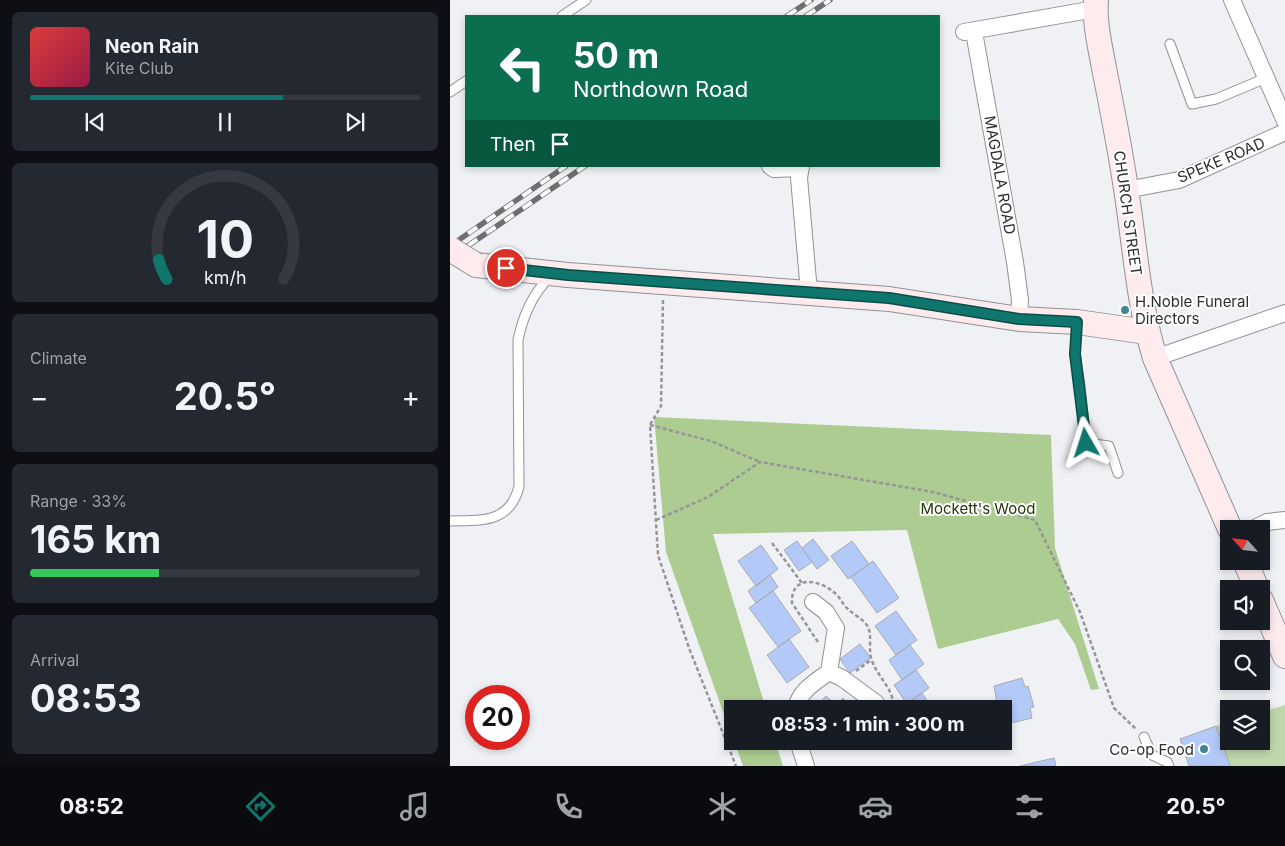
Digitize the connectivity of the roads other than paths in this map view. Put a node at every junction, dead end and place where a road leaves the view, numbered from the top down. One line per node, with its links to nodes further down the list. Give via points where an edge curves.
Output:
1 (586, 0): 4 (lane)
2 (1232, 0): 6 (street)
3 (1096, 2): 13 (street, CHURCH STREET); 18 (street, MAGDALA ROAD, via 969,32 1015,262)
4 (564, 15)
5 (1170, 44): 6 (lane, via 1192,104 1216,99)
6 (1266, 78): 9 (street)
7 (465, 82): 8 (lane)
8 (450, 92)
9 (1285, 121)
10 (1285, 132): 13 (street, SPEKE ROAD, via 1179,180)
11 (771, 167): 12 (street)
12 (801, 167): 16 (street, via 799,178)
13 (1126, 190): 20 (street, CHURCH STREET, via 1137,282)
14 (450, 249): 15 (street, bridge, via 476,265)
15 (553, 274): 16 (street); 25 (lane, via 530,303 520,327 517,494 510,507 498,516)
16 (810, 292): 18 (street, via 889,298)
17 (1285, 313): 21 (street)
18 (1019, 319): 19 (street)
19 (1077, 322): 20 (street); 22 (lane, via 1075,354 1086,443 1109,446)
20 (1147, 332): 21 (street, CHURCH STREET)
21 (1155, 358): 23 (street, CHURCH STREET)
22 (1118, 473)
23 (1226, 520)
24 (1285, 520): 26 (street)
25 (450, 522)
26 (1270, 522)
27 (813, 602): 30 (street, via 826,612 836,628)
28 (1270, 621): 29 (street)
29 (1285, 656)
30 (830, 667): 31 (street); 32 (street)
31 (798, 700)
32 (872, 700)
33 (1144, 737): 36 (lane, via 1152,755)
34 (801, 750): 35 (street)
35 (806, 766)
36 (1169, 766)

